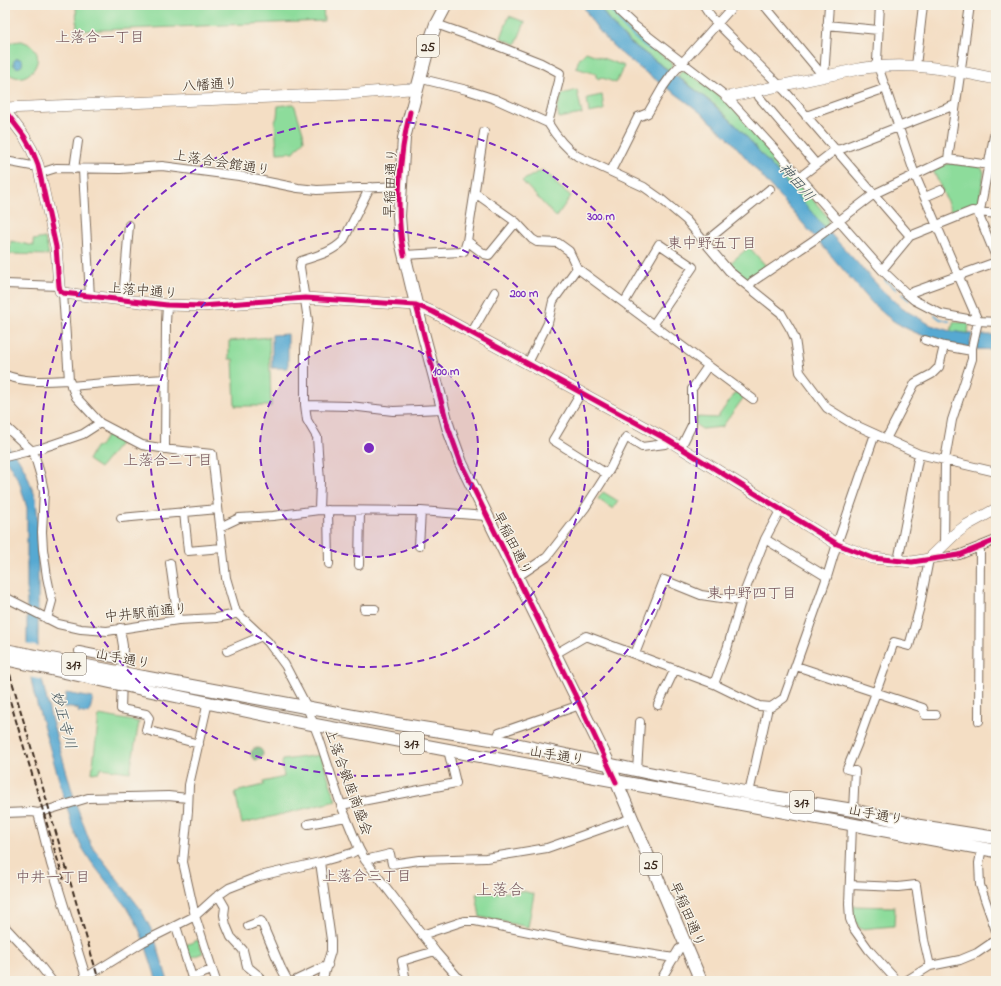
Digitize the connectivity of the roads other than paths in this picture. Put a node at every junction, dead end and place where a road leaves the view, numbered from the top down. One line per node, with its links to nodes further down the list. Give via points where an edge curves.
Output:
1 (446, 5): 10 (main road, 早稲田通り / 25)
2 (616, 5): 14 (street, via 635,26)
3 (703, 5): 11 (street)
4 (734, 5): 11 (street)
5 (764, 5): 19 (street)
6 (829, 5): 12 (street)
7 (880, 5): 13 (street)
8 (923, 5): 16 (street)
9 (970, 5): 17 (street)
10 (436, 24): 18 (main road, 早稲田通り / 25); 30 (street, via 560,72)
11 (718, 24): 14 (street); 21 (street)
12 (827, 25): 13 (street); 19 (street)
13 (878, 30): 15 (street)
14 (682, 63): 25 (street); 43 (street, via 648,113 638,117)
15 (878, 66): 16 (street); 19 (street); 22 (street)
16 (916, 66): 17 (street)
17 (960, 72): 20 (street); 26 (street)
18 (420, 77): 23 (main road, 早稲田通り / 25); 30 (street, via 495,100)
19 (824, 77): 21 (street)
20 (996, 79)
21 (780, 86): 24 (street); 29 (street)
22 (886, 88): 29 (street); 32 (street)
23 (416, 90): 27 (street, 八幡通り); 46 (main road, 早稲田通り / 25, via 404,138)
24 (758, 91): 25 (street); 38 (street, via 759,96)
25 (727, 97): 45 (street)
26 (955, 105): 32 (street); 36 (street)
27 (5, 108)
28 (5, 111): 40 (street, via 24,136)
29 (806, 116): 35 (street)
30 (548, 123): 43 (street, via 567,149)
31 (996, 124): 39 (street)
32 (899, 127): 35 (street); 44 (street)
33 (484, 132): 50 (street)
34 (78, 141): 41 (street)
35 (835, 150): 38 (street); 51 (street)
36 (948, 159): 39 (street); 44 (street)
37 (5, 161): 40 (street, 上落合会館通り)
38 (816, 164): 45 (street)
39 (992, 165): 53 (street)
40 (39, 169): 41 (street, 上落合会館通り); 70 (street, via 56,248)
41 (74, 169): 42 (street, 上落合会館通り)
42 (83, 170): 47 (street, 上落合会館通り, via 162,166 239,176 298,188 343,190); 73 (street)
43 (611, 171): 61 (street, via 644,187 686,220)
44 (916, 175): 51 (street); 52 (street)
45 (800, 177): 55 (street)
46 (400, 186): 47 (street, 上落合会館通り); 62 (main road, 早稲田通り / 25, via 399,216)
47 (370, 187): 74 (street, via 343,241 329,252 301,261)
48 (770, 189): 61 (street)
49 (941, 190): 52 (street)
50 (476, 193): 56 (street); 60 (street)
51 (874, 194): 55 (street); 59 (street)
52 (925, 196): 58 (street)
53 (980, 212): 54 (street); 58 (street, via 972,212); 63 (street)
54 (996, 214)
55 (839, 221): 66 (street); 69 (street, via 771,268)
56 (516, 222): 60 (street, via 489,255); 65 (street, via 537,242 558,243 569,251)
57 (129, 225): 75 (street)
58 (937, 225): 59 (street); 67 (street)
59 (910, 236): 66 (street)
60 (467, 241): 62 (street, via 464,251 460,252)
61 (705, 242): 69 (street, via 729,271)
62 (404, 255): 78 (main road, 早稲田通り / 25)
63 (996, 257)
64 (996, 262): 67 (street)
65 (577, 268): 76 (street); 86 (street, via 553,301 548,323)
66 (882, 270): 72 (street)
67 (959, 276): 72 (street); 79 (street)
68 (5, 284): 70 (street)
69 (749, 287): 97 (street, via 781,313 792,330 800,372 827,408)
70 (61, 289): 73 (street, 上落中通り); 90 (street)
71 (495, 292): 82 (street)
72 (907, 294): 79 (street, via 942,314)
73 (90, 296): 75 (street, 上落中通り)
74 (305, 298): 77 (street, 上落中通り, via 209,306); 78 (street, 上落中通り); 93 (street, via 308,320)
75 (123, 300): 77 (street, 上落中通り)
76 (624, 304): 81 (street); 81 (street, via 659,244 693,267)
77 (167, 305): 89 (street)
78 (416, 305): 82 (street, 上落中通り); 94 (main road, 早稲田通り / 25)
79 (978, 321): 80 (street); 85 (street)
80 (996, 322)
81 (653, 325): 87 (street)
82 (472, 332): 86 (street, 上落中通り)
83 (925, 340): 84 (street)
84 (944, 346): 85 (street); 99 (street, via 939,367 915,383)
85 (972, 350): 105 (street, via 972,359 952,420)
86 (528, 363): 91 (street, 上落中通り)
87 (708, 366): 92 (street); 100 (street, via 692,389 692,425)
88 (5, 375): 90 (street)
89 (166, 379): 90 (street); 101 (street)
90 (70, 383): 95 (street, via 76,397)
91 (581, 393): 98 (street, 上落中通り); 107 (street, via 553,440)
92 (753, 399)
93 (305, 405): 94 (street, via 350,406 393,411); 110 (street, via 307,420 317,438)
94 (443, 409): 116 (main road, 早稲田通り / 25, via 458,457)
95 (100, 423): 101 (street, via 142,445); 102 (street, via 83,434)
96 (5, 426): 102 (street)
97 (875, 434): 99 (street); 121 (street)
98 (668, 440): 100 (street, 上落中通り); 107 (street, via 665,444 642,447 626,437)
99 (886, 440): 103 (street)
100 (681, 447): 112 (street, 上落中通り)
101 (165, 449): 108 (street, via 212,454)
102 (32, 450): 104 (street); 138 (street, via 44,492 43,548 52,601)
103 (919, 454): 105 (street); 127 (street)
104 (5, 457)
105 (945, 460): 106 (street); 122 (street)
106 (996, 472)
107 (607, 474): 132 (street, via 585,508 547,557)
108 (218, 509): 115 (street); 118 (street)
109 (996, 509): 122 (street, via 967,525)
110 (319, 510): 111 (street); 118 (street, via 239,518)
111 (328, 510): 113 (street); 129 (street)
112 (781, 510): 119 (street); 121 (street, 上落中通り)
113 (360, 511): 114 (street); 130 (street)
114 (421, 511): 116 (street); 123 (street)
115 (184, 512): 117 (street); 125 (street, via 188,551)
116 (486, 516): 132 (main road, 早稲田通り / 25)
117 (121, 518)
118 (220, 527): 125 (street)
119 (764, 539): 131 (street); 134 (street)
120 (996, 540): 124 (street)
121 (837, 544): 127 (street, 上落中通り, via 874,558); 131 (street)
122 (944, 545): 126 (street)
123 (419, 546)
124 (980, 546): 126 (street, via 959,555); 160 (street)
125 (222, 548): 137 (street, via 226,578)
126 (929, 559): 127 (street, 上落中通り, via 912,562); 153 (street, via 909,646 894,642)
127 (898, 560)
128 (170, 563): 139 (street)
129 (330, 564)
130 (359, 565)
131 (827, 577): 149 (street)
132 (517, 578): 145 (main road, 早稲田通り / 25)
133 (5, 597): 138 (street, 中井駅前通り)
134 (741, 601): 146 (street, via 701,595 664,580); 152 (street)
135 (364, 609): 136 (street)
136 (375, 609)
137 (236, 612): 139 (street, 中井駅前通り, via 216,618); 141 (street, 上落合銀座商盛会)
138 (47, 619): 140 (street, 中井駅前通り, via 81,629 107,631)
139 (178, 620): 140 (street, 中井駅前通り)
140 (120, 628): 148 (street)
141 (262, 636): 144 (street); 157 (street, 上落合銀座商盛会, via 285,665)
142 (5, 650): 151 (main road, 山手通り / 317, bridge)
143 (79, 651): 148 (street)
144 (227, 651)
145 (555, 654): 146 (street, via 586,636); 156 (main road, 早稲田通り / 25)
146 (636, 654): 150 (street)
147 (5, 659): 151 (main road, 山手通り / 317, bridge)
148 (123, 660): 164 (street, via 121,709 146,714 149,718 146,730)
149 (796, 666): 153 (street); 158 (street, via 784,698 771,708)
150 (675, 669): 152 (street); 155 (street)
151 (142, 683): 154 (main road, 山手通り / 317)
152 (714, 684): 158 (street)
153 (875, 692): 159 (street, via 923,708 924,715); 172 (street, via 847,769 854,770)
154 (210, 696): 157 (main road, 山手通り / 317); 162 (main road, 山手通り / 317); 164 (street)
155 (658, 705)
156 (580, 706): 163 (street, via 499,733); 166 (main road, 早稲田通り / 25)
157 (307, 707): 162 (street, 上落合銀座商盛会); 163 (main road, 山手通り / 317)
158 (766, 708): 169 (street, via 768,712)
159 (936, 715)
160 (979, 721)
161 (640, 722): 167 (street)
162 (315, 724): 165 (main road, 山手通り / 317); 171 (street, 上落合銀座商盛会)
163 (497, 740): 166 (main road, 山手通り / 317)
164 (199, 744): 170 (street)
165 (448, 750): 168 (main road, 山手通り / 317); 171 (street, via 456,783)
166 (609, 764): 167 (main road, 山手通り / 317); 168 (main road, 早稲田通り / 25)
167 (638, 771): 169 (main road, 山手通り / 317)
168 (616, 782): 176 (main road, 早稲田通り / 25); 178 (main road, 山手通り / 317)
169 (749, 793): 172 (main road, 山手通り / 317)
170 (188, 798): 174 (street, via 88,798); 187 (street, via 183,862)
171 (341, 805): 175 (street, 上落合銀座商盛会)
172 (853, 810): 179 (main road, 山手通り / 317, via 920,826)
173 (5, 813): 174 (street)
174 (38, 813): 200 (street)
175 (346, 817): 177 (street); 181 (street, 上落合銀座商盛会)
176 (632, 818): 183 (street, via 547,848 486,858 419,860 392,864 390,854); 194 (main road, 早稲田通り / 25)
177 (308, 824)
178 (852, 825): 180 (main road, 山手通り / 317); 185 (street)
179 (996, 838)
180 (982, 848): 182 (main road, 山手通り / 317); 191 (street, via 979,863 980,884)
181 (359, 849): 183 (street, 上落合銀座商盛会); 184 (street)
182 (996, 851)
183 (365, 860): 192 (street, 上落合銀座商盛会)
184 (320, 862): 186 (street, via 260,876); 197 (street, via 331,940)
185 (850, 885): 198 (street, via 898,888 916,885); 212 (street, via 850,920 854,929)
186 (218, 895): 187 (street); 204 (street, via 225,907 226,925 231,937 243,950 248,966)
187 (195, 916): 188 (street); 199 (street)
188 (176, 926): 200 (street, via 144,941); 201 (street)
189 (248, 926): 205 (street, via 261,921)
190 (5, 927): 202 (street)
191 (996, 931)
192 (422, 935): 195 (street, 上落合銀座商盛会); 196 (street, via 464,921 475,921 592,945)
193 (996, 940): 198 (street, via 977,953 960,960)
194 (685, 946): 196 (street, via 679,949); 211 (main road, 早稲田通り / 25)
195 (435, 951): 208 (street, via 402,961); 209 (street, 上落合銀座商盛会)
196 (674, 958): 210 (street)
197 (328, 965): 206 (street); 207 (street)
198 (930, 966): 213 (street)
199 (212, 970): 201 (street); 203 (street)
200 (83, 979)
201 (192, 979)
202 (52, 981)
203 (216, 981)
204 (261, 981)
205 (288, 981)
206 (294, 981)
207 (322, 981)
208 (406, 981)
209 (460, 981)
210 (660, 981)
211 (701, 981)
212 (897, 981)
213 (906, 981)

